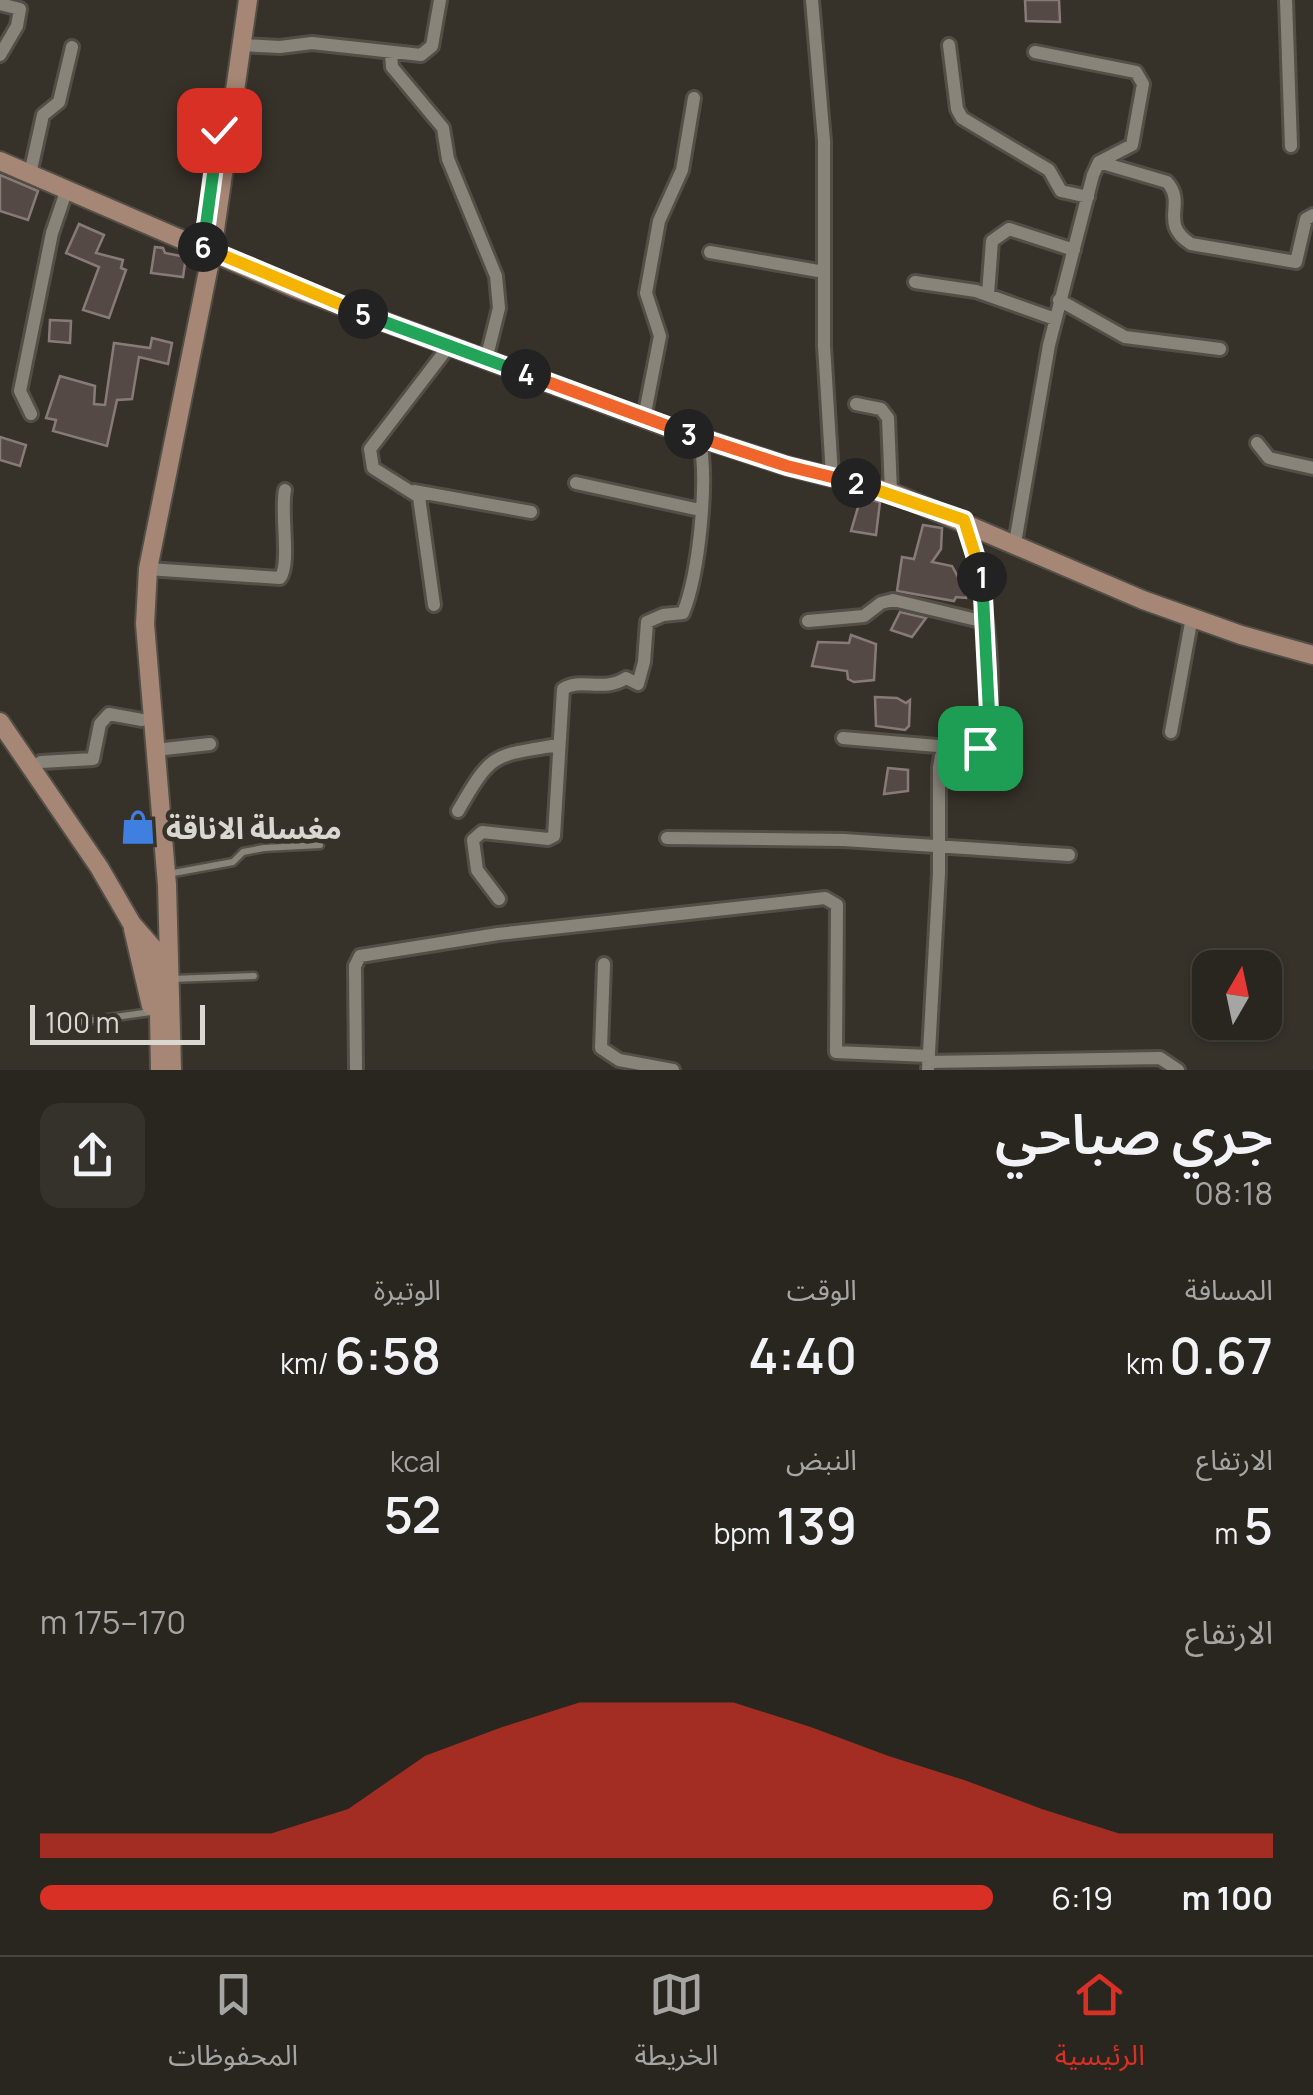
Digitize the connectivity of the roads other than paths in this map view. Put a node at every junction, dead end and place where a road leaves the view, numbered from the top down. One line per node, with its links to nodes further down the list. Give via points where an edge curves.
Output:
1 (236, 0): 21 (main road)
2 (248, 0): 7 (main road)
3 (440, 0): 11 (street, via 427,52)
4 (812, 0): 24 (street, via 824,141)
5 (1286, 0): 14 (street)
6 (0, 4): 12 (street, via 20,9)
7 (242, 45): 11 (street, via 312,43); 21 (main road)
8 (950, 45): 19 (street, via 962,118 1049,170 1061,190)
9 (72, 47): 17 (street, via 59,102 43,114)
10 (1035, 52): 16 (street, via 1142,76 1132,145)
11 (392, 53): 31 (street, via 392,67 443,128 448,159 496,276 499,308)
12 (0, 55)
13 (694, 98): 34 (street, via 682,170 659,221 646,293 660,328)
14 (1291, 146)
15 (0, 161): 17 (main road)
16 (1099, 162): 19 (street); 20 (street, via 1172,187 1173,224 1191,244 1296,262 1306,219)
17 (30, 174): 18 (main road)
18 (67, 189): 21 (main road); 33 (street, via 20,391)
19 (1088, 197): 22 (street)
20 (1313, 215)
21 (207, 249): 29 (main road); 45 (main road)
22 (1074, 250): 26 (street, via 1010,229 997,235); 27 (street)
23 (710, 252): 24 (street)
24 (824, 272): 38 (street)
25 (915, 282): 26 (street)
26 (988, 294): 28 (street)
27 (1059, 300): 28 (street); 30 (street, via 1125,337)
28 (1055, 319): 47 (street)
29 (449, 346): 31 (main road); 41 (street, via 370,449 373,468)
30 (1220, 348)
31 (486, 360): 34 (main road)
32 (856, 404): 42 (street, via 888,418)
33 (31, 414)
34 (644, 418): 35 (main road)
35 (699, 437): 38 (main road); 43 (street, via 705,461)
36 (1257, 443): 37 (street, via 1277,461)
37 (1313, 468)
38 (832, 476): 42 (main road)
39 (576, 483): 43 (street)
40 (285, 490): 48 (street, via 286,567 280,578)
41 (414, 491): 44 (street); 49 (street, via 422,506)
42 (891, 492): 46 (main road)
43 (700, 510): 59 (street, via 682,613 647,622 638,684 626,678 604,688 564,687)
44 (531, 512)
45 (151, 517): 48 (main road); 54 (main road, via 136,614)
46 (964, 520): 47 (main road); 52 (street, via 980,566)
47 (1015, 543): 50 (main road)
48 (148, 569): 61 (main road, via 145,624)
49 (434, 605)
50 (1192, 618): 53 (main road); 56 (street)
51 (808, 621): 52 (street, via 864,616 893,600)
52 (985, 622): 60 (street, via 986,736 968,752)
53 (1313, 655)
54 (142, 720): 63 (street, via 109,714 100,724 93,759); 73 (main road)
55 (0, 722): 62 (main road)
56 (1171, 732)
57 (842, 738): 60 (street)
58 (210, 744): 61 (street)
59 (558, 745): 64 (street, via 503,754 483,768); 70 (street, via 554,836 482,832 472,840 478,870)
60 (949, 747): 67 (street, via 939,768)
61 (155, 750): 69 (main road)
62 (9, 751): 63 (main road)
63 (30, 768): 71 (main road)
64 (458, 811)
65 (667, 838): 67 (street)
66 (320, 846): 69 (lane, via 264,848 233,862)
67 (938, 848): 68 (street); 77 (street)
68 (1068, 855)
69 (167, 874): 73 (main road)
70 (499, 899)
71 (132, 924): 73 (main road); 75 (main road)
72 (604, 964): 81 (street, via 602,1048 619,1060)
73 (166, 968): 74 (lane); 75 (main road); 79 (main road)
74 (254, 976)
75 (156, 1019): 76 (lane); 78 (main road)
76 (79, 1022)
77 (928, 1063): 80 (street, via 836,1052 837,905 825,898 360,956); 82 (street, via 1160,1058)
78 (160, 1070)
79 (172, 1070)
80 (356, 1070)
81 (673, 1070)
82 (1178, 1070)

